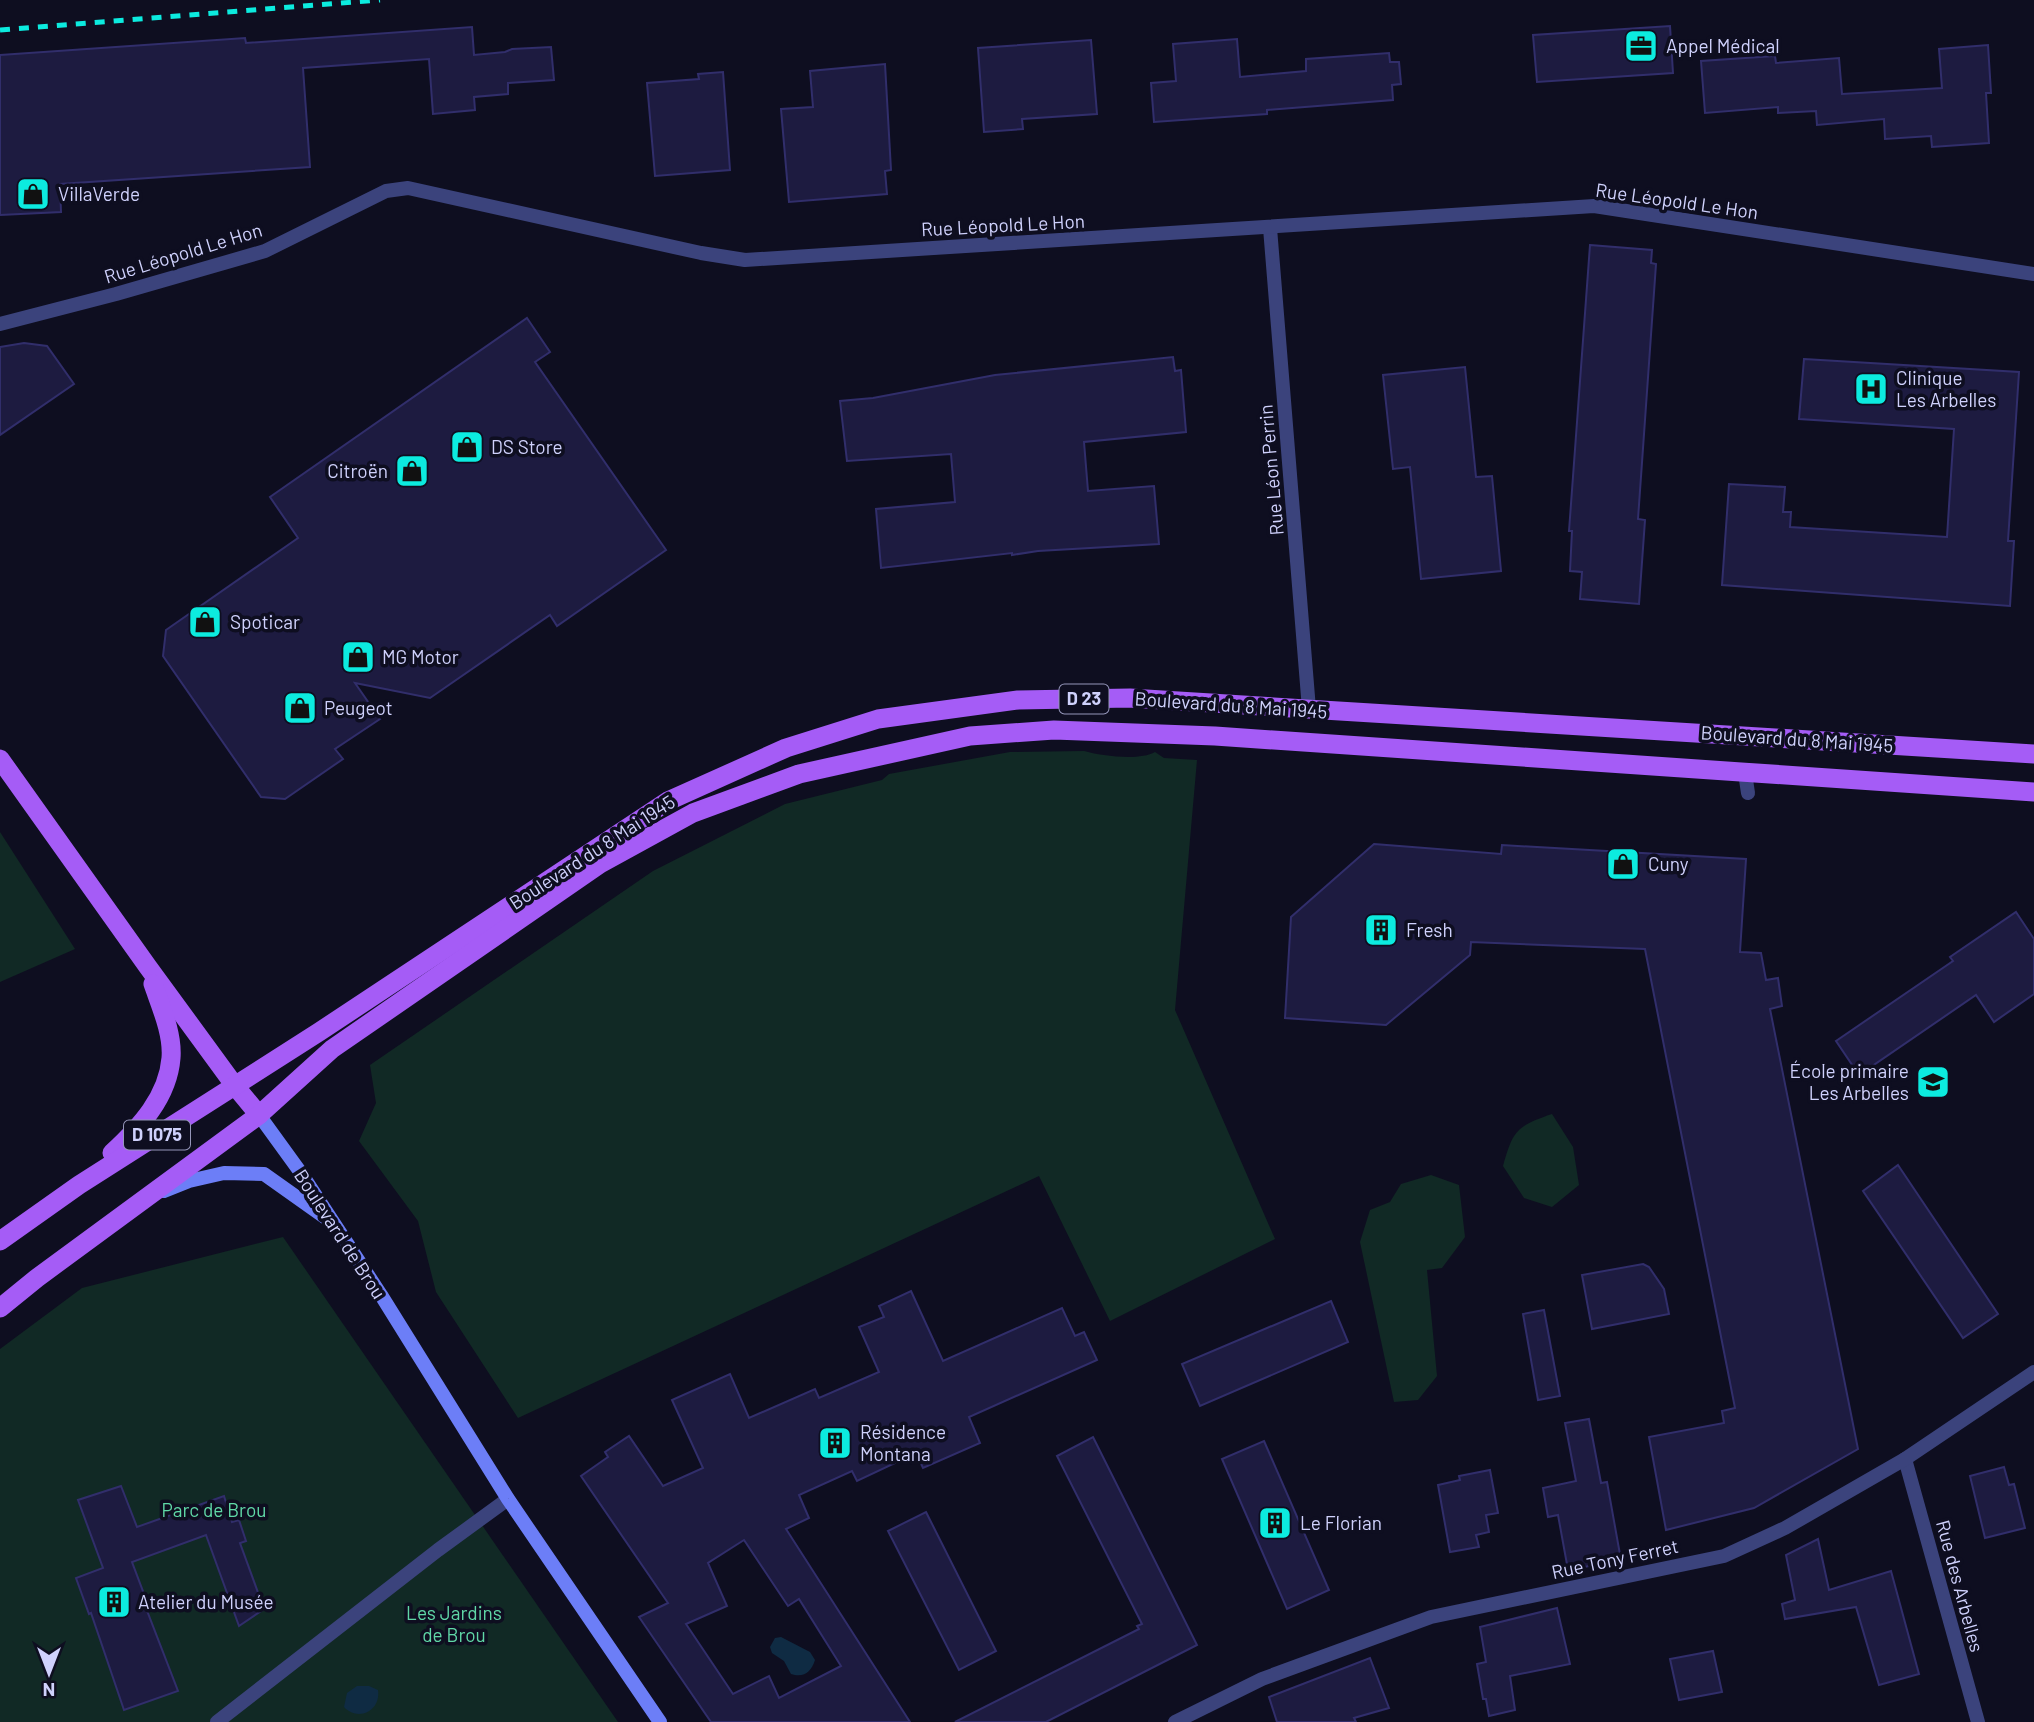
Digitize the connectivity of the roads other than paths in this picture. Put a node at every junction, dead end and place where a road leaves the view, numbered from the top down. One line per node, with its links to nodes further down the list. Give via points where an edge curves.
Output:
1 (1270, 228): 2 (street, Rue Léopold Le Hon, via 1594,206); 3 (street, Rue Léopold Le Hon, via 745,260 408,188 386,191 265,251); 4 (street, Rue Léon Perrin)
2 (2034, 274)
3 (0, 324)
4 (1309, 709): 5 (main road, Boulevard du 8 Mai 1945 / D 23); 11 (main road, Boulevard du 8 Mai 1945 / D 23, via 1130,698 1018,700 878,719 786,748 668,801)
5 (2034, 754)
6 (0, 759): 10 (main road, Boulevard de Brou)
7 (1745, 773): 8 (main road, Boulevard du 8 Mai 1945 / D 23); 9 (street); 12 (main road, Boulevard du 8 Mai 1945 / D 23, via 1054,730 970,736 799,774 693,813 600,864 332,1049)
8 (2034, 792)
9 (1748, 793)
10 (148, 967): 11 (main road, Boulevard de Brou); 13 (main road, via 168,1030 171,1057 163,1090 139,1128)
11 (235, 1086): 12 (main road, Boulevard de Brou); 13 (main road, D 1075)
12 (259, 1115): 14 (main road, D 1075); 15 (main road, Boulevard de Brou)
13 (79, 1185): 16 (main road, D 1075)
14 (147, 1198): 15 (main road, via 224,1173 264,1174); 17 (main road, D 1075)
15 (335, 1225): 20 (main road, Boulevard de Brou)
16 (0, 1241)
17 (0, 1308)
18 (2034, 1372): 19 (street, Rue Tony Ferret)
19 (1905, 1460): 23 (street, Rue Tony Ferret, via 1724,1556 1431,1617 1262,1679); 24 (street, Rue des Arbelles)
20 (508, 1499): 21 (street); 22 (main road, Boulevard de Brou)
21 (217, 1722)
22 (660, 1722)
23 (1175, 1722)
24 (1978, 1722)

